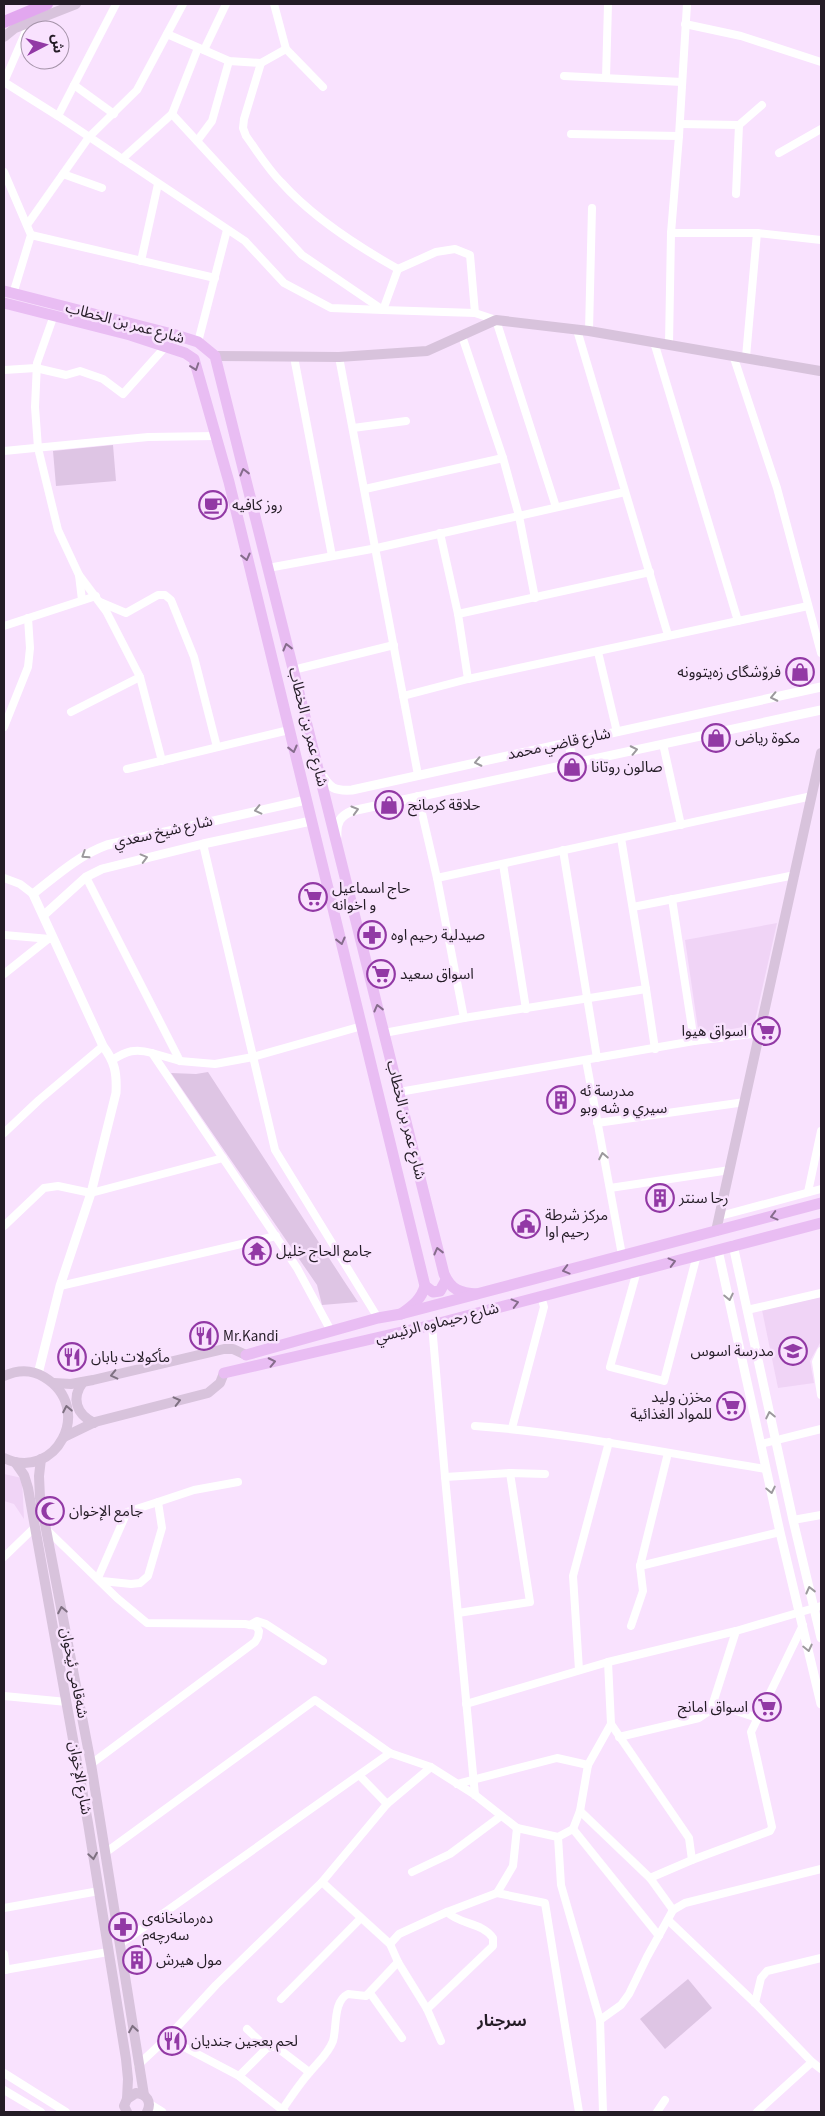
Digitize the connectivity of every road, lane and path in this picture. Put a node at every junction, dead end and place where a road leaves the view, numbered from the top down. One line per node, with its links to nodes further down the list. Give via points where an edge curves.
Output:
1 (47, 4): 12 (highway)
2 (76, 4): 9 (main road)
3 (116, 4): 23 (street)
4 (183, 4): 13 (street)
5 (226, 4): 15 (street)
6 (274, 4): 16 (street)
7 (608, 4): 21 (street)
8 (686, 4): 11 (street)
9 (35, 20)
10 (20, 24): 12 (main road)
11 (685, 24): 18 (street, via 741,36); 22 (street)
12 (7, 27)
13 (167, 34): 15 (street); 26 (street, via 137,90)
14 (20, 45): 28 (street, via 4,82)
15 (201, 49): 17 (street); 27 (street)
16 (286, 49): 19 (street); 24 (street)
17 (229, 61): 19 (street); 35 (street, via 212,121)
18 (821, 62)
19 (261, 63): 51 (street, via 244,119 246,136 299,201 352,241)
20 (564, 76): 21 (street)
21 (606, 78): 22 (street)
22 (682, 82): 29 (street)
23 (74, 85): 26 (street); 28 (street)
24 (323, 87)
25 (762, 105): 30 (street)
26 (114, 114): 34 (street)
27 (172, 114): 35 (street); 37 (street)
28 (58, 116): 34 (street)
29 (680, 124): 30 (street); 33 (street)
30 (740, 125): 42 (street)
31 (821, 129): 36 (street)
32 (571, 134): 33 (street)
33 (679, 136): 46 (street)
34 (89, 138): 37 (street); 39 (street)
35 (197, 141): 55 (street, via 302,255)
36 (779, 153)
37 (122, 160): 40 (street)
38 (4, 172): 44 (street)
39 (63, 174): 41 (street); 44 (street)
40 (158, 184): 45 (street); 50 (street)
41 (102, 188)
42 (736, 194)
43 (592, 208): 60 (street)
44 (27, 225): 48 (street)
45 (227, 230): 52 (street); 55 (street, via 245,241 284,283 331,308)
46 (671, 232): 47 (street); 64 (street)
47 (758, 233): 49 (street); 70 (street)
48 (31, 235): 50 (street); 53 (street)
49 (821, 240)
50 (141, 261): 52 (street)
51 (398, 269): 55 (street); 56 (street, via 436,252 455,249 470,254)
52 (215, 278): 62 (street)
53 (8, 292): 62 (main road, شارع عمر بن الخطاب)
54 (4, 303): 57 (main road, شارع عمر بن الخطاب)
55 (383, 310): 56 (street)
56 (475, 313): 58 (street)
57 (54, 315): 65 (main road, شارع عمر بن الخطاب); 71 (street)
58 (496, 320): 59 (main road); 61 (main road); 82 (street)
59 (577, 330): 60 (main road); 81 (street)
60 (589, 331): 63 (main road)
61 (462, 336): 69 (main road, via 427,351); 79 (street)
62 (198, 342): 67 (main road, شارع عمر بن الخطاب)
63 (654, 342): 64 (main road); 101 (street)
64 (669, 344): 66 (main road)
65 (166, 346): 71 (street, via 123,394 103,380 80,371 66,374); 76 (main road, شارع عمر بن الخطاب, one-way to 76, via 194,359)
66 (732, 355): 70 (main road); 95 (street, via 776,488)
67 (215, 356): 68 (main road); 84 (main road, شارع عمر بن الخطاب, one-way to 67)
68 (294, 357): 69 (main road); 88 (street)
69 (339, 357): 75 (street)
70 (746, 357): 73 (main road)
71 (36, 368): 72 (street); 77 (street)
72 (4, 370)
73 (821, 372)
74 (406, 421): 75 (street)
75 (353, 428): 80 (street)
76 (216, 436): 77 (street, via 148,437); 85 (main road, شارع عمر بن الخطاب)
77 (38, 448): 78 (street); 91 (street, via 58,530)
78 (4, 451)
79 (503, 458): 80 (street); 83 (street)
80 (365, 489): 87 (street)
81 (625, 492): 82 (street); 90 (street)
82 (556, 507): 83 (street)
83 (519, 516): 86 (street); 92 (street)
84 (258, 528): 85 (main road); 89 (main road, شارع عمر بن الخطاب)
85 (240, 532): 100 (main road, شارع عمر بن الخطاب, one-way to 100)
86 (440, 532): 87 (street); 98 (street)
87 (376, 548): 88 (street); 105 (street)
88 (332, 556): 89 (street)
89 (268, 568): 97 (main road, شارع عمر بن الخطاب)
90 (650, 572): 92 (street); 104 (street)
91 (79, 575): 93 (street); 94 (street)
92 (535, 598): 98 (street)
93 (98, 599): 94 (street); 96 (street); 102 (street)
94 (82, 600): 99 (street)
95 (808, 606): 101 (street); 107 (street)
96 (126, 613): 102 (street); 120 (street, via 158,596 171,600 194,657)
97 (279, 614): 100 (main road); 108 (main road, شارع عمر بن الخطاب, one-way to 97)
98 (458, 614): 110 (street)
99 (28, 618): 103 (street); 115 (street, via 28,667)
100 (261, 618): 116 (main road, شارع عمر بن الخطاب)
101 (738, 621): 104 (street)
102 (111, 622): 109 (street)
103 (4, 626)
104 (668, 635): 106 (street)
105 (394, 645): 108 (street); 112 (street)
106 (598, 652): 110 (street); 117 (street)
107 (821, 653)
108 (293, 670): 122 (main road, شارع عمر بن الخطاب)
109 (140, 677): 114 (street); 123 (street)
110 (468, 679): 112 (street)
111 (821, 687): 117 (street, شارع قاضي محمد, one-way to 117)
112 (403, 696): 126 (street)
113 (821, 710): 119 (street, شارع قاضي محمد)
114 (70, 712)
115 (4, 727)
116 (289, 730): 120 (street); 129 (main road, شارع عمر بن الخطاب, one-way to 129)
117 (616, 732): 118 (street, شارع قاضي محمد)
118 (568, 742): 124 (street); 126 (street, شارع قاضي محمد, one-way to 126)
119 (663, 744): 124 (street, شارع قاضي محمد, one-way to 119); 131 (street)
120 (217, 748): 123 (street)
121 (821, 753): 128 (main road)
122 (315, 757): 126 (street, شارع قاضي محمد, via 326,782 339,791); 134 (main road, شارع عمر بن الخطاب)
123 (162, 761): 125 (street)
124 (574, 763): 127 (street, شارع قاضي محمد)
125 (127, 769)
126 (418, 775)
127 (418, 796): 134 (street, شارع قاضي محمد, one-way to 127, via 337,830 342,815); 140 (street)
128 (812, 796): 131 (street); 137 (main road)
129 (306, 800): 130 (main road, شارع عمر بن الخطاب); 141 (street, شارع شيخ سعدي, one-way to 141, via 106,844 78,860)
130 (311, 822): 133 (street, شارع شيخ سعدي); 148 (main road, شارع عمر بن الخطاب, one-way to 148)
131 (681, 825): 132 (street)
132 (621, 838): 135 (street); 143 (street)
133 (203, 844): 138 (street, شارع شيخ سعدي, one-way to 133, via 102,869); 161 (street)
134 (338, 848): 147 (main road, شارع عمر بن الخطاب)
135 (563, 850): 136 (street); 151 (street)
136 (502, 864): 140 (street); 152 (street)
137 (795, 875): 142 (street); 155 (main road)
138 (86, 877): 144 (street, شارع شيخ سعدي); 165 (street)
139 (4, 878): 141 (street)
140 (437, 878): 153 (street)
141 (33, 894): 144 (street)
142 (672, 899): 143 (street); 157 (street)
143 (633, 907): 150 (street)
144 (44, 915): 146 (street)
145 (4, 936): 146 (street)
146 (51, 939): 149 (street); 158 (street)
147 (365, 959): 148 (main road); 156 (main road, شارع عمر بن الخطاب, one-way to 147)
148 (346, 963): 154 (main road, شارع عمر بن الخطاب)
149 (4, 974)
150 (646, 989): 151 (street); 159 (street)
151 (587, 999): 152 (street); 162 (street)
152 (526, 1009): 153 (street)
153 (464, 1018): 156 (street)
154 (362, 1026): 161 (street); 174 (main road, شارع عمر بن الخطاب)
155 (760, 1033): 157 (street); 167 (main road)
156 (384, 1034): 166 (main road, شارع عمر بن الخطاب)
157 (694, 1041): 159 (street)
158 (103, 1046): 163 (street); 170 (street)
159 (655, 1049): 162 (street)
160 (152, 1053): 163 (street, via 138,1049); 165 (street); 171 (street)
161 (253, 1057): 165 (street, via 215,1064); 203 (street, via 275,1150)
162 (597, 1058): 164 (street)
163 (112, 1060): 178 (street, via 117,1076 116,1093)
164 (586, 1060): 166 (street); 168 (street)
165 (180, 1061)
166 (399, 1092): 173 (main road, شارع عمر بن الخطاب)
167 (745, 1102): 168 (street); 172 (main road)
168 (597, 1124): 175 (street, one-way to 168)
169 (821, 1130): 177 (street)
170 (4, 1133)
171 (223, 1158): 178 (street); 184 (street)
172 (730, 1170): 175 (street); 180 (main road)
173 (420, 1176): 174 (main road); 194 (main road, شارع عمر بن الخطاب, one-way to 173)
174 (400, 1182): 197 (main road, شارع عمر بن الخطاب)
175 (610, 1188): 188 (street)
176 (821, 1189): 177 (street)
177 (808, 1192): 180 (street)
178 (91, 1193): 182 (street, via 58,1186 44,1188); 196 (street)
179 (821, 1203): 183 (main road, شارع رحيماوه الرئيسي, one-way to 183)
180 (720, 1216): 183 (main road)
181 (821, 1222): 185 (main road, شارع رحيماوه الرئيسي)
182 (4, 1226)
183 (716, 1231): 188 (main road, شارع رحيماوه الرئيسي)
184 (276, 1236): 196 (street); 205 (street, via 308,1286)
185 (733, 1245): 186 (main road, شارع رحيماوه الرئيسي); 189 (street)
186 (718, 1250): 187 (main road, شارع رحيماوه الرئيسي); 190 (street)
187 (697, 1255): 192 (main road, شارع رحيماوه الرئيسي, one-way to 187); 192 (street, via 664,1381 610,1367)
188 (617, 1257): 191 (main road, شارع رحيماوه الرئيسي); 193 (main road, via 605,1263 604,1268)
189 (737, 1259): 190 (street); 201 (street)
190 (722, 1264): 221 (street, one-way to 221)
191 (585, 1265): 195 (main road, via 595,1268 596,1273); 198 (main road, شارع رحيماوه الرئيسي, one-way to 198)
192 (637, 1271): 193 (main road, شارع رحيماوه الرئيسي)
193 (615, 1277): 195 (main road, شارع رحيماوه الرئيسي)
194 (446, 1280): 197 (main road, via 440,1290 433,1292); 198 (main road, via 460,1292)
195 (590, 1283): 200 (main road, شارع رحيماوه الرئيسي)
196 (60, 1286): 209 (street)
197 (425, 1286): 202 (main road, via 416,1303)
198 (477, 1294): 202 (main road, شارع رحيماوه الرئيسي)
199 (821, 1294): 201 (street)
200 (541, 1296): 204 (main road, شارع رحيماوه الرئيسي, one-way to 200); 216 (street, via 544,1307)
201 (747, 1310): 219 (street, one-way to 201)
202 (401, 1314): 203 (main road, شارع رحيماوه الرئيسي)
203 (378, 1318): 205 (main road, شارع رحيماوه الرئيسي)
204 (432, 1325): 208 (main road, شارع رحيماوه الرئيسي, one-way to 204); 230 (street)
205 (331, 1331): 207 (main road, شارع رحيماوه الرئيسي)
206 (821, 1351): 213 (street, via 816,1362)
207 (246, 1355): 211 (main road, شارع رحيماوه الرئيسي, one-way to 211, via 233,1349 220,1350)
208 (224, 1373): 214 (main road, شارع رحيماوه الرئيسي, one-way to 208, via 208,1393 217,1387)
209 (38, 1374): 210 (main road, via 20,1371); 212 (main road)
210 (4, 1376)
211 (83, 1382): 212 (main road, شارع رحيماوه الرئيسي); 214 (main road, via 78,1389 76,1406 86,1419)
212 (54, 1383): 218 (main road, one-way to 212, via 68,1426 67,1403)
213 (821, 1395)
214 (94, 1423): 218 (main road, شارع رحيماوه الرئيسي)
215 (475, 1426): 216 (street)
216 (512, 1428): 220 (street)
217 (821, 1429): 219 (street)
218 (64, 1437): 224 (main road)
219 (776, 1440): 221 (street); 235 (street)
220 (609, 1442): 222 (street); 251 (street, via 573,1576)
221 (761, 1444): 226 (street)
222 (668, 1453): 226 (street); 239 (street)
223 (4, 1458): 225 (main road)
224 (41, 1459): 225 (main road); 229 (main road, شەقامی ئیخوان)
225 (15, 1462): 231 (main road, شارع الإخوان)
226 (766, 1469): 237 (street, one-way to 237)
227 (510, 1473): 228 (street); 230 (street); 242 (street, via 530,1602)
228 (545, 1474)
229 (38, 1476): 231 (main road, via 32,1474); 236 (main road, شەقامی ئیخوان)
230 (444, 1478): 242 (street)
231 (26, 1480): 236 (main road, شارع الإخوان)
232 (238, 1482): 233 (street, via 194,1490)
233 (158, 1502): 240 (street, via 127,1512); 240 (street, via 162,1528 148,1576 140,1583 131,1584)
234 (821, 1515): 235 (street)
235 (793, 1520): 241 (street, one-way to 235)
236 (41, 1528): 238 (street); 240 (street); 253 (main road, شارع الإخوان); 261 (main road, شەقامی ئیخوان, one-way to 236)
237 (780, 1532): 239 (street); 243 (street)
238 (4, 1557)
239 (640, 1566): 246 (street, via 643,1591)
240 (100, 1579): 244 (street, via 147,1623)
241 (818, 1607): 243 (street); 248 (street)
242 (458, 1613): 255 (street)
243 (799, 1613): 245 (street); 247 (street)
244 (250, 1625): 249 (street, via 257,1621 266,1624); 261 (street, via 259,1631 255,1642)
245 (803, 1625): 256 (street, one-way to 256); 257 (street)
246 (631, 1626)
247 (736, 1631): 250 (street); 254 (street)
248 (821, 1638)
249 (323, 1661)
250 (608, 1662): 251 (street); 258 (street)
251 (579, 1670): 255 (street)
252 (4, 1696): 253 (street)
253 (67, 1702): 272 (main road, شارع الإخوان)
254 (713, 1702): 257 (street); 259 (street, via 708,1712 699,1718)
255 (466, 1704): 265 (street)
256 (821, 1704)
257 (757, 1718): 277 (street, via 751,1732 772,1827 770,1831)
258 (611, 1724): 259 (street); 262 (street)
259 (619, 1737): 277 (street, via 689,1838)
260 (390, 1753): 263 (street); 264 (street); 276 (street, via 315,1700)
261 (91, 1764): 271 (main road, شەقامی ئیخوان)
262 (588, 1765): 265 (street, via 557,1758); 269 (street)
263 (431, 1768): 266 (street); 268 (street)
264 (360, 1776): 268 (street); 290 (street)
265 (474, 1780): 266 (street); 267 (street)
266 (457, 1784): 267 (street)
267 (475, 1796): 270 (street)
268 (387, 1804): 281 (street)
269 (580, 1811): 274 (street); 280 (street)
270 (501, 1816): 273 (street); 279 (street, via 450,1854)
271 (100, 1821): 272 (main road); 276 (main road, شەقامی ئیخوان)
272 (88, 1823): 282 (main road, شارع الإخوان, one-way to 282)
273 (517, 1828): 275 (street); 283 (street, via 513,1866)
274 (573, 1829): 275 (street); 289 (street)
275 (558, 1837): 301 (street, via 561,1885)
276 (105, 1853): 290 (main road, شەقامی ئیخوان)
277 (692, 1860): 280 (street)
278 (821, 1869): 285 (street, via 685,1903)
279 (412, 1872)
280 (650, 1878): 285 (street)
281 (322, 1882): 287 (street); 303 (street, via 216,1985)
282 (99, 1891): 284 (street); 292 (main road, شارع الإخوان)
283 (497, 1893): 286 (street); 322 (street, via 546,1903)
284 (4, 1908)
285 (673, 1910): 288 (street)
286 (447, 1912): 291 (street, via 399,1934); 300 (street, via 459,1921 485,1929 494,1942 464,1976)
287 (361, 1918): 291 (street); 298 (street)
288 (668, 1920): 289 (street); 299 (street)
289 (659, 1936): 301 (street, via 629,1994)
290 (120, 1944): 308 (main road, شەقامی ئیخوان, one-way to 290)
291 (390, 1944): 295 (street)
292 (108, 1952): 296 (street); 316 (main road, شارع الإخوان, via 127,2069)
293 (4, 1954): 296 (street)
294 (821, 1958): 299 (street, via 767,1971 761,1978)
295 (398, 1962): 297 (street); 300 (street)
296 (5, 1970)
297 (370, 1993): 304 (street); 310 (street, via 366,1996 348,1994 341,1999 332,2044)
298 (281, 2000)
299 (755, 2003): 307 (street)
300 (427, 2009): 305 (street)
301 (600, 2020): 323 (street)
302 (247, 2029): 306 (street)
303 (167, 2038): 308 (street); 312 (street)
304 (402, 2038)
305 (442, 2041)
306 (267, 2048): 310 (street, via 275,2046); 312 (street)
307 (812, 2062): 309 (street); 325 (street)
308 (138, 2065): 314 (main road, شەقامی ئیخوان)
309 (821, 2069)
310 (310, 2072): 318 (street)
311 (4, 2073): 320 (street)
312 (239, 2076): 318 (street)
313 (4, 2090): 319 (street)
314 (144, 2095): 316 (main road, via 136,2093); 317 (main road)
315 (665, 2100): 324 (street)
316 (125, 2107)
317 (148, 2108): 321 (street)
318 (284, 2111)
319 (41, 2112)
320 (66, 2112)
321 (162, 2112)
322 (579, 2112)
323 (603, 2112)
324 (656, 2112)
325 (757, 2112)

